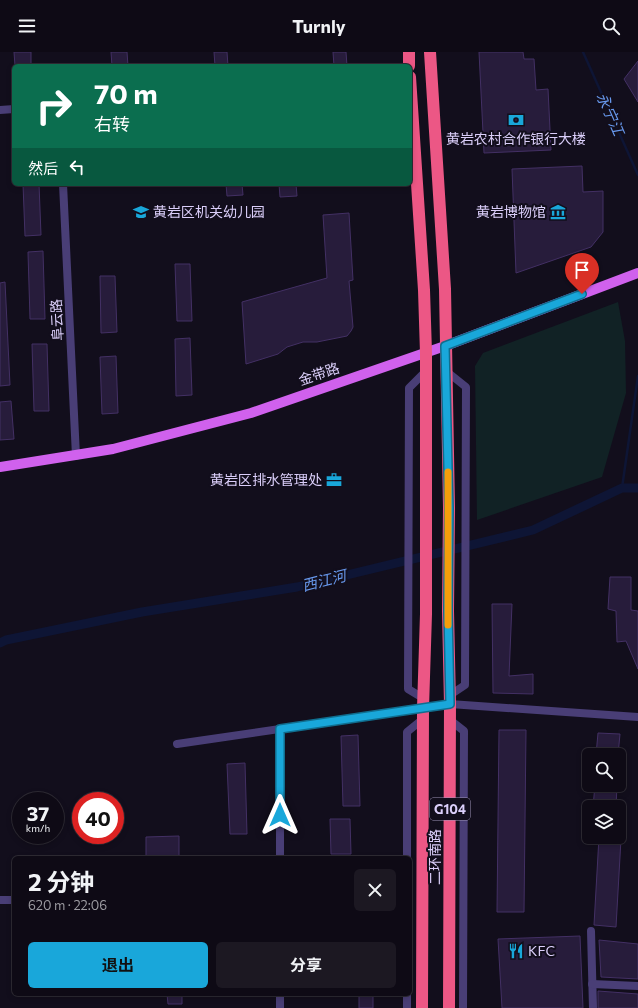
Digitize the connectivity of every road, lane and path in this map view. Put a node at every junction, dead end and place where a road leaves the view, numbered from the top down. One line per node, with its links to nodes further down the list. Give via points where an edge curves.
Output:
1 (409, 52): 3 (highway)
2 (430, 52): 9 (highway, 二环南路, via 445,288)
3 (409, 64)
4 (12, 109): 5 (street)
5 (0, 110)
6 (412, 114): 10 (highway, 二环南路)
7 (63, 186): 13 (street, 阜云路)
8 (638, 273): 9 (main road, 金带路)
9 (445, 346): 10 (main road, 金带路); 11 (highway, 二环南路)
10 (426, 352): 12 (highway, 二环南路); 13 (main road, 金带路, via 250,413 113,449)
11 (446, 371): 15 (highway, 二环南路 / G104); 15 (street, via 466,387 465,685)
12 (425, 372): 16 (highway, 二环南路 / G104, via 426,614); 16 (street, via 408,388 408,689)
13 (76, 456): 14 (main road, 金带路)
14 (0, 467)
15 (450, 700): 16 (street); 17 (street); 18 (highway, 二环南路 / G104)
16 (423, 708): 19 (street); 22 (street, via 407,732); 32 (highway, 二环南路 / G104)
17 (638, 716)
18 (450, 720): 33 (highway, 二环南路 / G104); 34 (street, via 464,731)
19 (280, 729): 20 (street); 21 (street)
20 (177, 744)
21 (280, 856)
22 (407, 856)
23 (0, 900): 24 (street)
24 (12, 900)
25 (591, 931): 26 (street)
26 (592, 984): 27 (street); 35 (street)
27 (638, 986)
28 (280, 996): 30 (street)
29 (407, 996): 31 (street)
30 (280, 1008)
31 (407, 1008)
32 (422, 1008)
33 (449, 1008)
34 (463, 1008)
35 (593, 1008)

